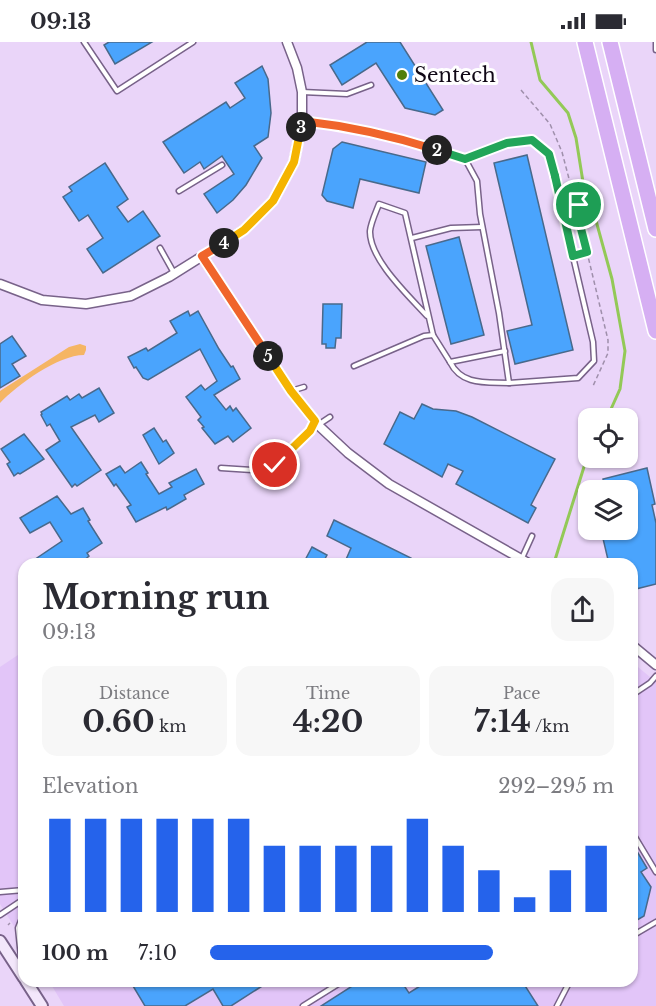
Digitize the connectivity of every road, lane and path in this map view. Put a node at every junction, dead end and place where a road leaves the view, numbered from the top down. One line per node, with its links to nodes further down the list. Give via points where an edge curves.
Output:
1 (84, 42): 2 (lane, via 117,91)
2 (193, 42)
3 (287, 42): 10 (street)
4 (585, 42): 25 (highway)
5 (610, 42): 16 (highway)
6 (656, 42): 7 (lane)
7 (656, 50)
8 (371, 85): 10 (lane, via 347,94)
9 (521, 90): 19 (path, via 550,124 562,152 579,205)
10 (302, 92): 11 (street)
11 (302, 121): 12 (lane, via 401,139); 20 (street, via 294,162 273,201 244,230)
12 (465, 159): 15 (lane, via 477,181); 21 (lane, via 507,143 532,140 549,154)
13 (222, 165): 14 (lane)
14 (180, 191)
15 (483, 226): 17 (lane, via 451,228); 28 (lane)
16 (656, 229)
17 (412, 238): 24 (lane); 24 (lane, via 405,213 379,204 370,231 375,250 398,285)
18 (160, 248): 22 (lane)
19 (587, 252): 21 (path); 33 (path, via 608,340 608,353)
20 (202, 256): 22 (street); 29 (street)
21 (573, 256): 32 (lane, via 594,361 578,378)
22 (175, 273): 23 (street, via 131,296 86,304 42,300)
23 (0, 285)
24 (427, 316): 26 (lane)
25 (656, 331)
26 (432, 334): 30 (lane); 31 (lane)
27 (278, 349): 29 (lane)
28 (505, 351): 30 (lane); 32 (lane)
29 (268, 355): 35 (street)
30 (450, 362): 32 (lane, via 467,380)
31 (354, 366)
32 (509, 382)
33 (593, 386)
34 (304, 387): 35 (lane)
35 (291, 391): 37 (street)
36 (330, 417): 37 (lane)
37 (316, 423): 38 (lane, via 275,465 252,471); 40 (street, via 389,484)
38 (221, 468)
39 (532, 536): 41 (lane)
40 (519, 558)
41 (527, 558)
42 (638, 650): 43 (street)
43 (656, 665)
44 (656, 676): 45 (lane)
45 (638, 691)
46 (638, 842): 47 (lane)
47 (656, 872)
48 (18, 890): 49 (lane)
49 (0, 892)
50 (18, 903): 51 (lane)
51 (0, 915)
52 (8, 920): 54 (path)
53 (656, 922): 55 (lane)
54 (12, 926)
55 (638, 932)
56 (0, 941): 57 (main road)
57 (18, 970)
58 (29, 987): 61 (main road)
59 (333, 987): 62 (lane)
60 (567, 987): 63 (lane)
61 (42, 1006)
62 (303, 1006)
63 (557, 1006)

